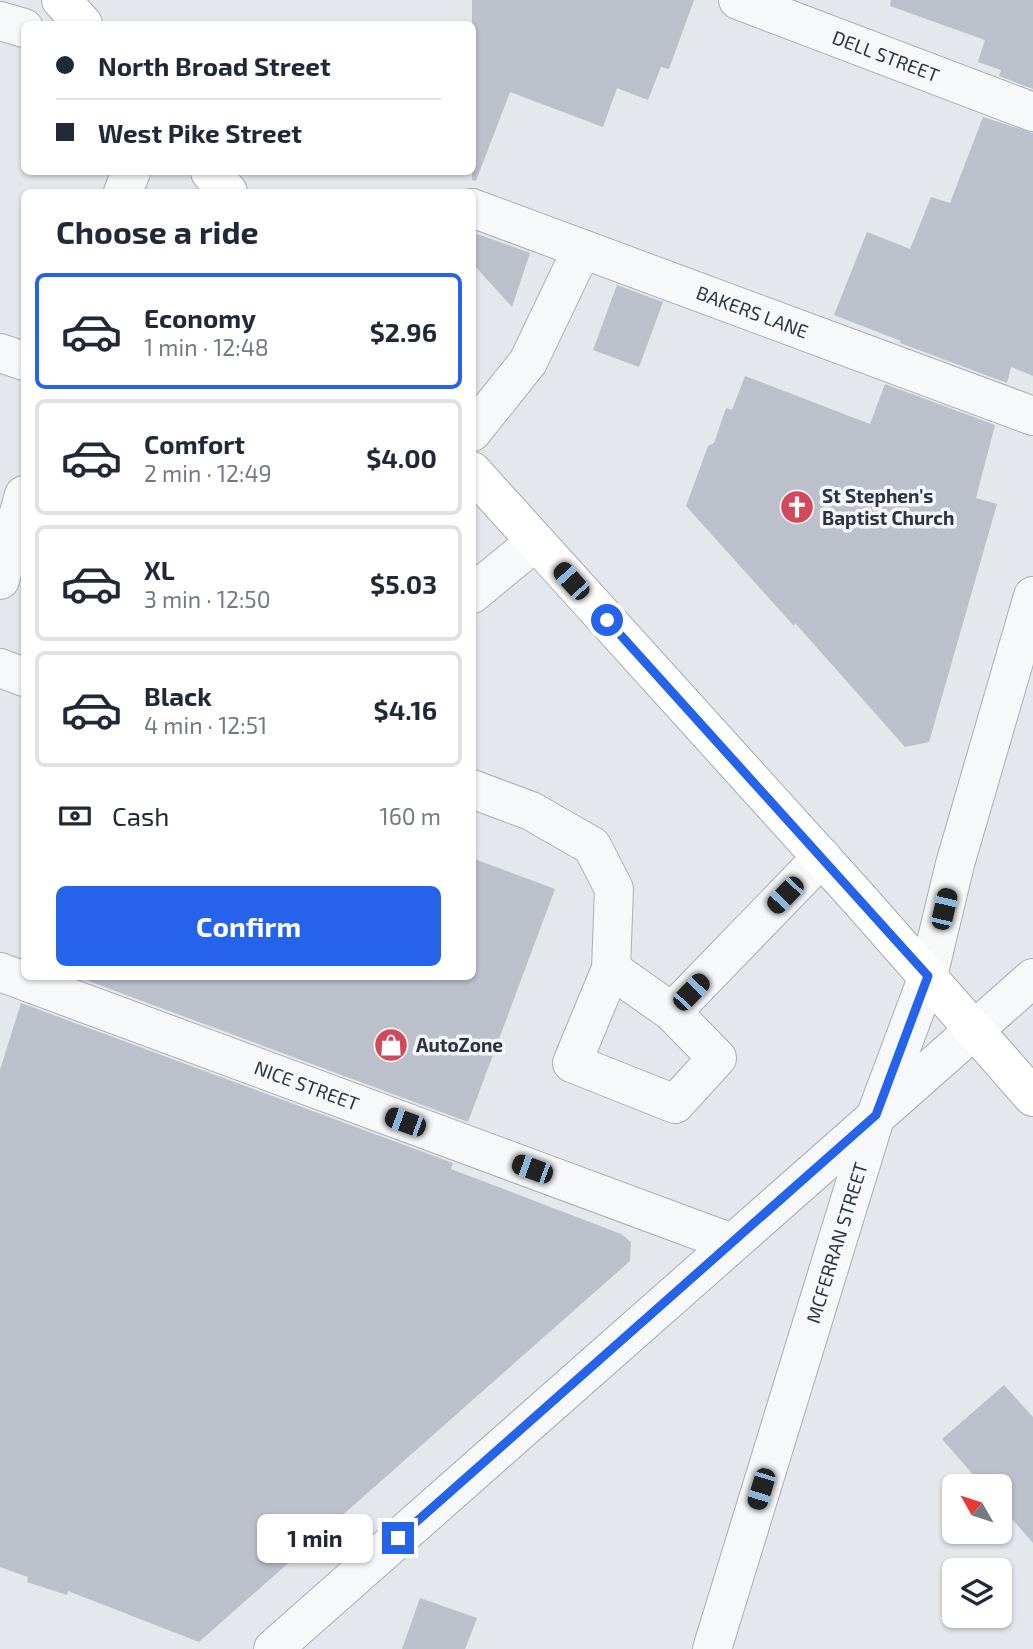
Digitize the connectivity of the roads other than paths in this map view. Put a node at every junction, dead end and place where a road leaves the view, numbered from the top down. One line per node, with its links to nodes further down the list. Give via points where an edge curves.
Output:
1 (61, 0): 4 (main road)
2 (738, 0): 6 (street, DELL STREET)
3 (0, 21): 5 (street)
4 (80, 21)
5 (21, 27)
6 (1033, 112)
7 (213, 175): 8 (main road)
8 (225, 189)
9 (476, 209): 10 (street, BAKERS LANE)
10 (582, 249): 13 (street, BAKERS LANE); 14 (street, via 528,362)
11 (0, 354): 12 (street)
12 (21, 360)
13 (1033, 416)
14 (476, 427)
15 (476, 478): 16 (main road)
16 (487, 499): 18 (main road)
17 (21, 506): 19 (street)
18 (536, 541): 20 (street); 25 (main road)
19 (0, 580)
20 (476, 591)
21 (1033, 596): 28 (street, MCFERRAN STREET, via 955,864)
22 (0, 668): 23 (street)
23 (21, 676)
24 (476, 790): 26 (street, via 531,811 592,846 614,889)
25 (822, 857): 28 (main road); 32 (street)
26 (611, 969): 32 (street); 32 (street, via 572,1063 675,1104 717,1058)
27 (0, 972): 30 (street, NICE STREET)
28 (928, 976): 33 (main road); 35 (street, MCFERRAN STREET)
29 (1033, 978): 33 (street)
30 (21, 980)
31 (22, 980): 36 (street, NICE STREET)
32 (672, 1012)
33 (974, 1030): 34 (main road); 35 (street)
34 (1033, 1097)
35 (876, 1115): 36 (street); 38 (street, MCFERRAN STREET)
36 (732, 1243): 37 (street)
37 (273, 1649)
38 (712, 1649)

